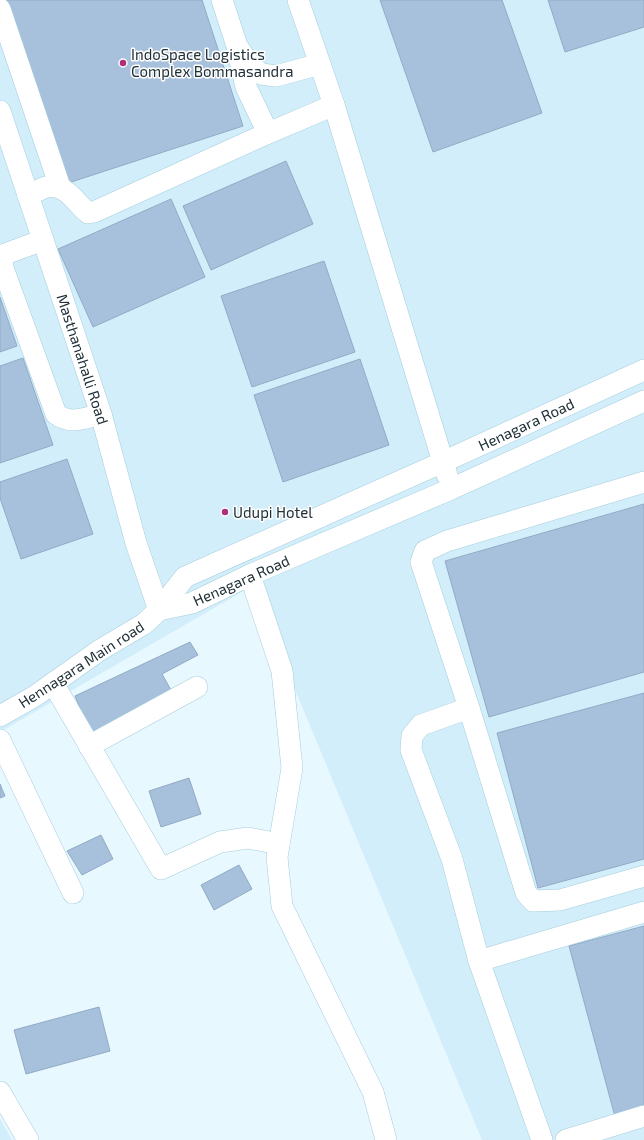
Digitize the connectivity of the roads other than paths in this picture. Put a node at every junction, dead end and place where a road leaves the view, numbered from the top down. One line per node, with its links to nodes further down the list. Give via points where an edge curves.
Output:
1 (222, 0): 4 (street)
2 (298, 0): 5 (street)
3 (0, 9): 9 (street)
4 (237, 46): 5 (street, via 250,65 261,74 276,76); 8 (street, via 246,87)
5 (320, 64): 6 (street)
6 (334, 104): 8 (street); 15 (street)
7 (0, 111): 10 (street, Masthanahalli Road)
8 (268, 133): 9 (street, via 94,212 88,213 71,194)
9 (60, 187): 10 (street, via 46,188)
10 (28, 196): 11 (street, Masthanahalli Road)
11 (43, 240): 14 (street, Masthanahalli Road); 14 (street, via 5,254 3,268 56,414 71,421)
12 (644, 370): 15 (street, Henagara Road)
13 (644, 401): 17 (street, Henagara Road)
14 (102, 414): 19 (street, Masthanahalli Road, via 136,543)
15 (443, 462): 17 (street); 19 (street, Henagara Road, via 185,577)
16 (644, 482): 22 (street, via 447,541 425,551 421,562)
17 (451, 489): 18 (street, Henagara Road)
18 (250, 575): 19 (street, Henagara Road, via 192,603); 26 (street, via 282,671 291,753 292,768)
19 (159, 610): 20 (street, Hennagara Main road, via 144,624 100,650)
20 (53, 683): 23 (street, Hennagara Main road); 25 (street)
21 (197, 687): 25 (street)
22 (469, 708): 27 (street, via 526,893 533,901 560,900); 30 (street, via 421,725 412,736 411,750 452,859)
23 (0, 716)
24 (0, 740): 28 (street)
25 (89, 746): 26 (street, via 161,869 220,842 248,838)
26 (279, 844): 34 (street, via 277,857 282,906 373,1092)
27 (644, 876)
28 (73, 893)
29 (644, 912): 30 (street)
30 (479, 961): 35 (street)
31 (2, 1099): 33 (street)
32 (644, 1116): 36 (street)
33 (28, 1140)
34 (386, 1140)
35 (542, 1140)
36 (566, 1140)

